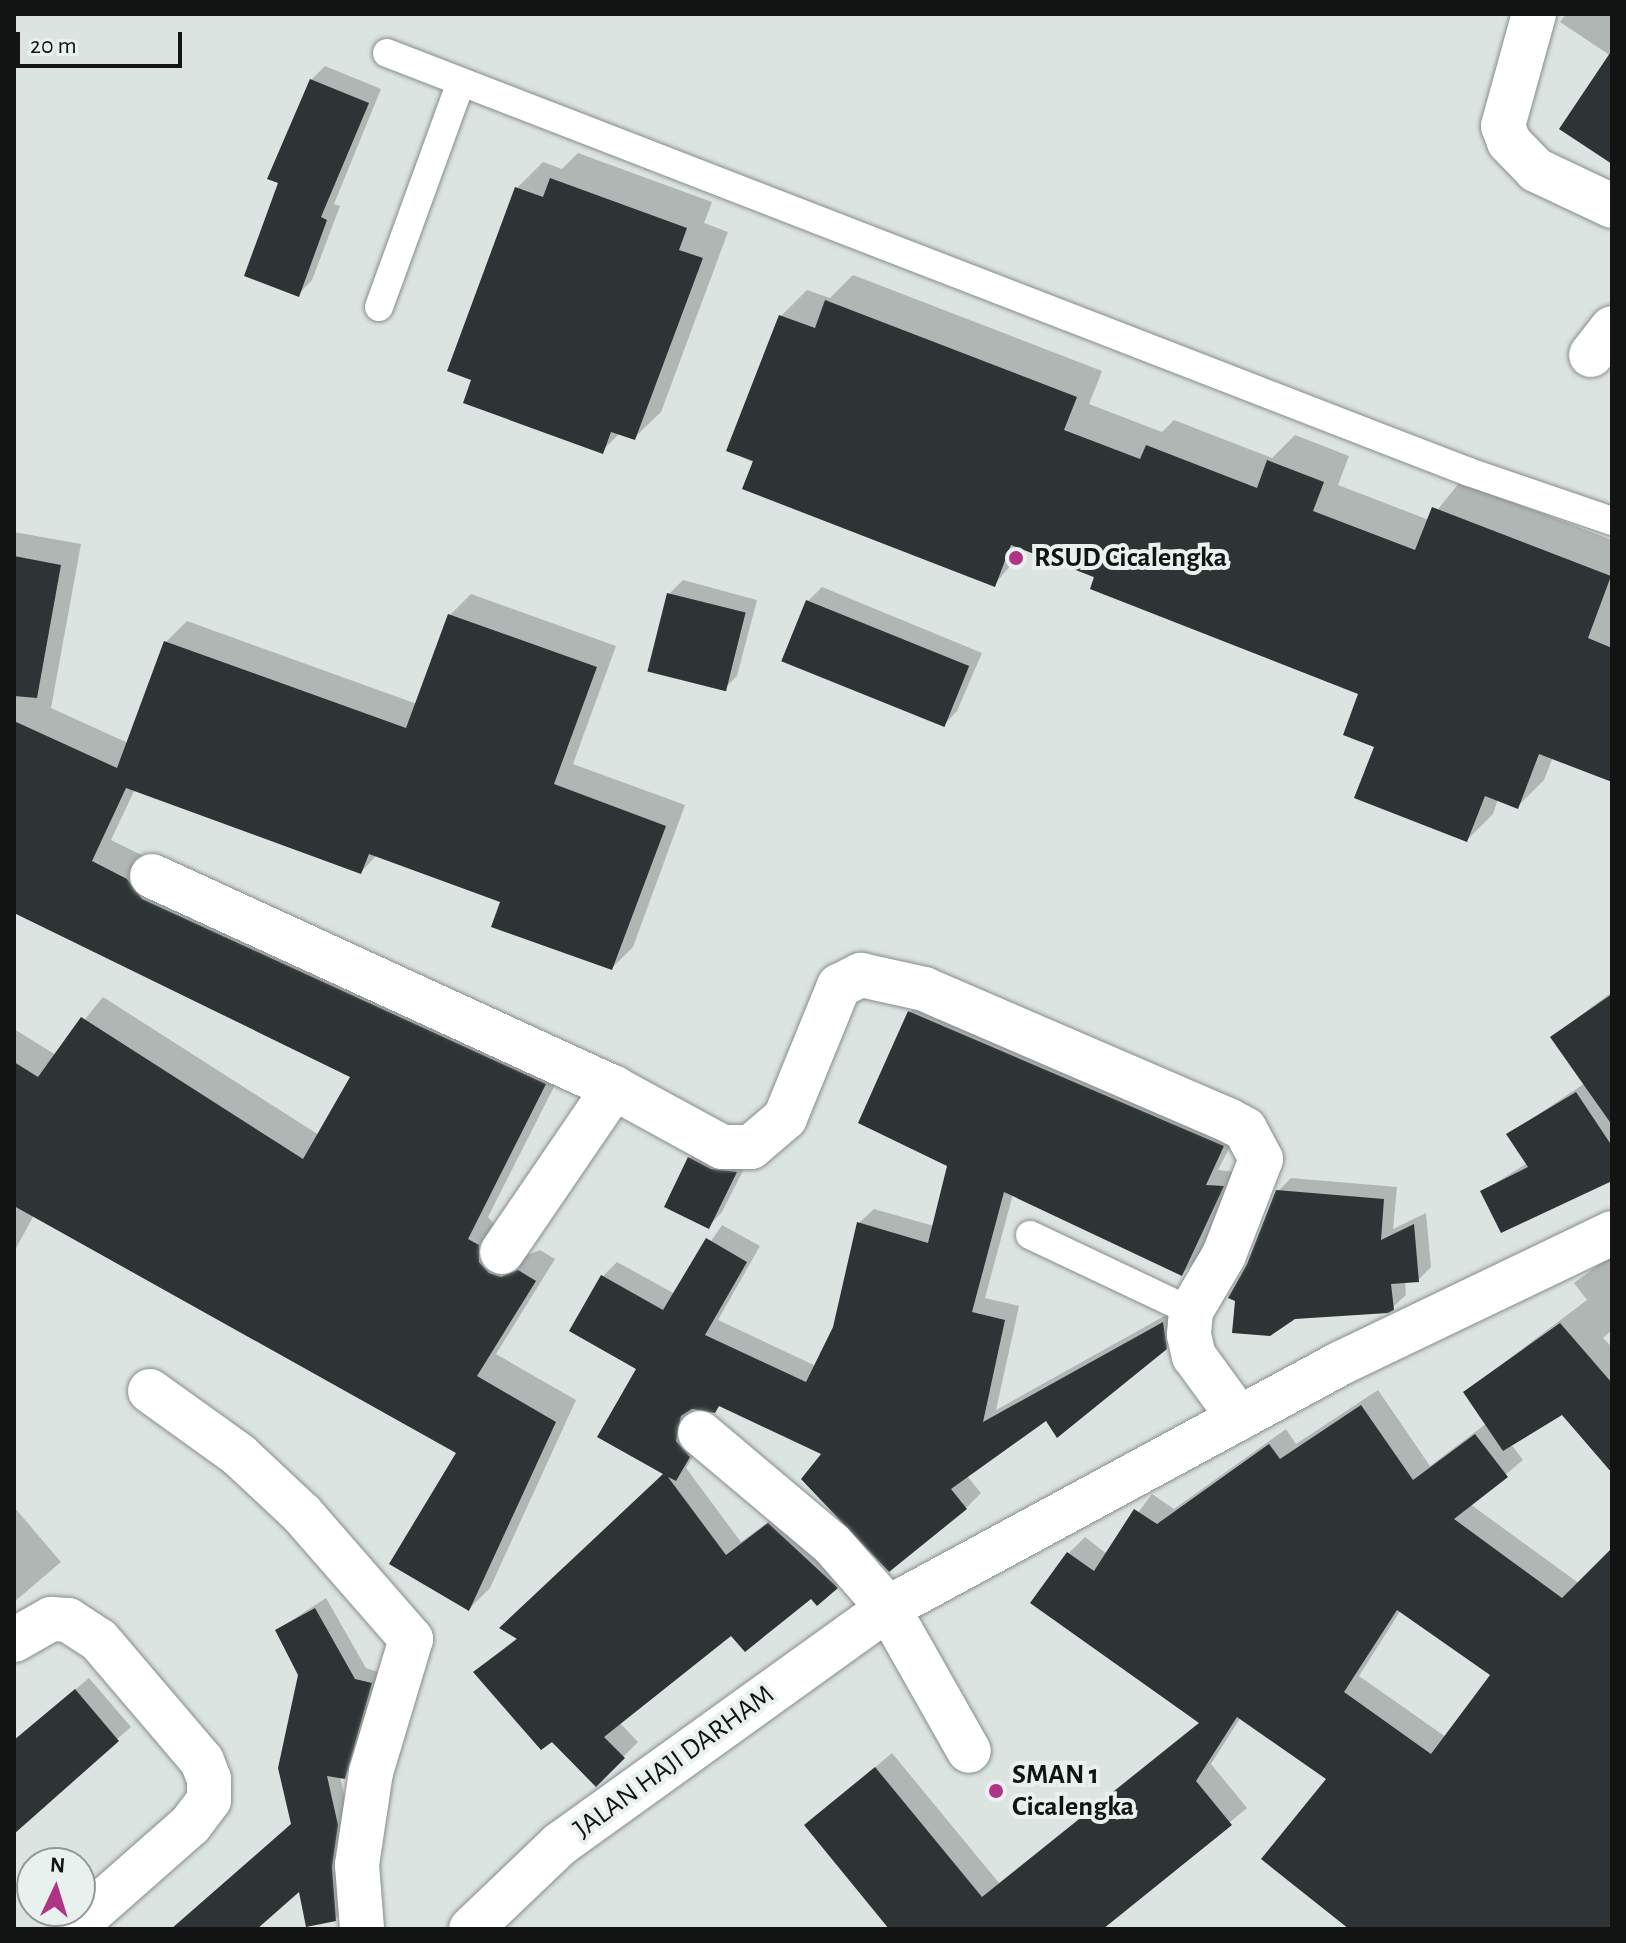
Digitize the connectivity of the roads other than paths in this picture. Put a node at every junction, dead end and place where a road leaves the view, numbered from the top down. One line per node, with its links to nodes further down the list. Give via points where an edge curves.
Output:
1 (1534, 14): 4 (street, via 1503,126 1509,142 1536,170)
2 (387, 53): 3 (lane)
3 (461, 82): 5 (lane); 6 (lane, via 1454,466)
4 (1612, 206)
5 (379, 307)
6 (1612, 521)
7 (152, 876): 8 (street)
8 (614, 1088): 11 (street); 12 (street, via 722,1147 751,1147 785,1118 839,986 861,975 877,975 924,989 1245,1129 1261,1159 1224,1255)
9 (1612, 1233): 14 (street, JALAN HAJI DARHAM)
10 (1030, 1235): 12 (lane)
11 (502, 1252)
12 (1191, 1311): 14 (street, via 1194,1356)
13 (150, 1391): 20 (street, via 239,1455 292,1504 411,1639 371,1772 357,1865)
14 (1239, 1418): 16 (street, JALAN HAJI DARHAM)
15 (700, 1433): 16 (street, via 832,1544)
16 (888, 1608): 18 (street); 21 (street, JALAN HAJI DARHAM, via 560,1844)
17 (14, 1640): 19 (street, via 51,1619 68,1620 99,1640 202,1761 209,1779 209,1800 190,1825)
18 (969, 1751)
19 (72, 1929)
20 (362, 1929)
21 (471, 1929)

